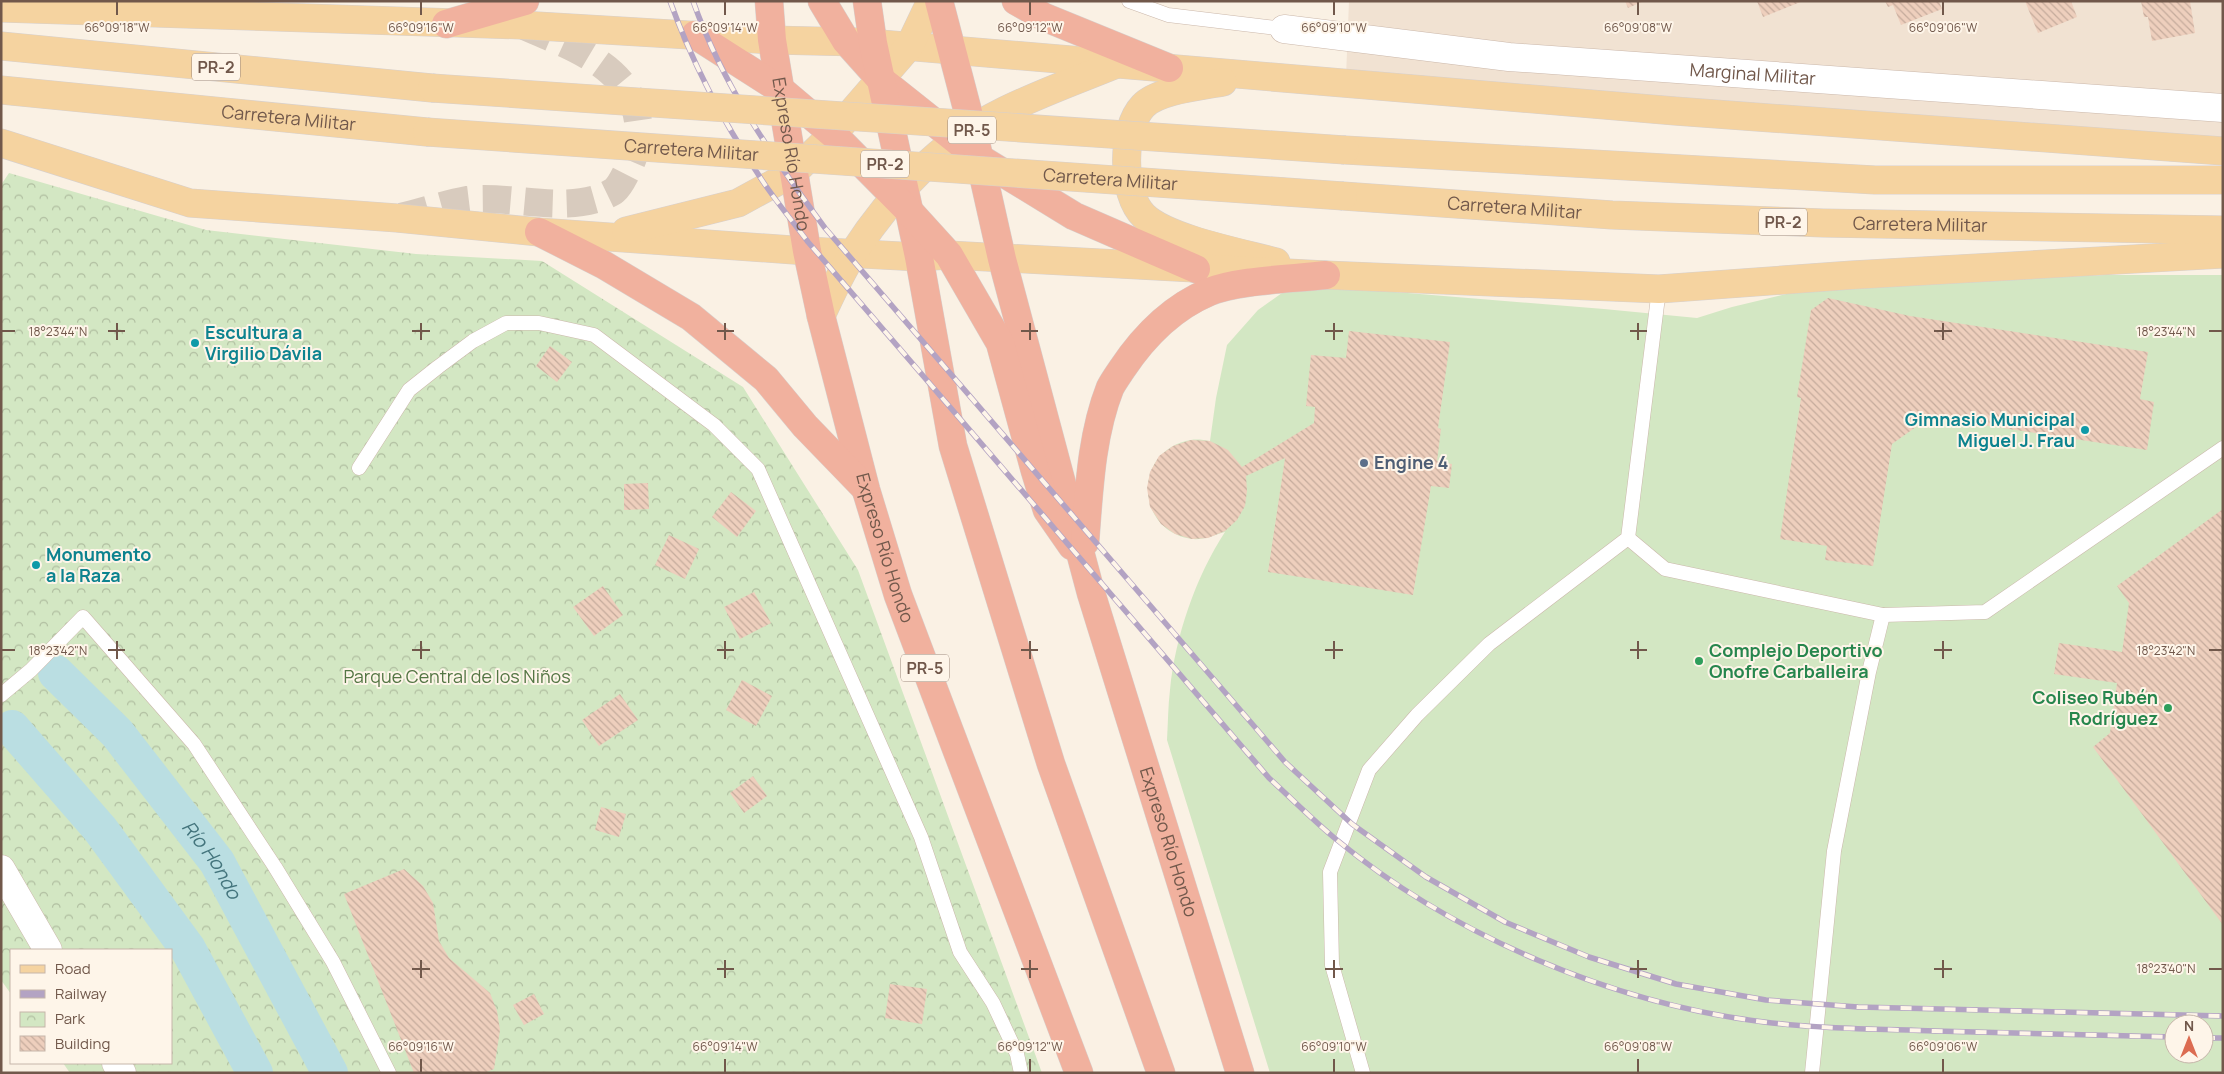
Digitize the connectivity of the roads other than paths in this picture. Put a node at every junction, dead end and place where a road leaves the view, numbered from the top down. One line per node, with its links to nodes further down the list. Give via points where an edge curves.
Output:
1 (215, 1): 11 (street)
2 (525, 1): 12 (highway)
3 (768, 1): 15 (highway, Expreso Río Hondo / PR-5)
4 (822, 1): 16 (highway)
5 (867, 1): 17 (highway)
6 (931, 1): 18 (main road)
7 (939, 1): 20 (highway, Expreso Río Hondo / PR-5)
8 (1016, 1): 22 (highway, via 1044,17)
9 (1129, 1): 13 (lane, via 1168,15)
10 (1, 8): 11 (main road)
11 (251, 16): 12 (main road)
12 (446, 24): 14 (main road)
13 (1284, 29): 27 (street, Marginal Militar, via 1509,57)
14 (694, 35): 15 (main road); 26 (highway)
15 (772, 40): 16 (main road); 26 (highway, Expreso Río Hondo / PR-5)
16 (846, 41): 17 (main road); 24 (highway)
17 (873, 43): 18 (main road); 24 (highway)
18 (910, 45): 20 (main road); 24 (main road)
19 (1, 46): 34 (main road, PR-2, bridge, via 432,88 1346,150 1875,180)
20 (952, 49): 21 (main road); 29 (highway, Expreso Río Hondo / PR-5)
21 (1118, 63): 22 (main road); 29 (main road, via 1001,112)
22 (1169, 68): 23 (main road)
23 (1253, 76): 31 (main road); 46 (main road, via 1178,91 1144,105 1134,120 1128,144 1126,162 1132,196 1143,216 1161,227)
24 (881, 80): 28 (main road); 29 (highway); 35 (highway)
25 (1, 90): 36 (main road, Carretera Militar / PR-2, bridge, via 427,132 1622,216)
26 (781, 90): 28 (highway); 33 (highway, Expreso Río Hondo / PR-5)
27 (2223, 108)
28 (833, 134): 33 (main road); 35 (highway)
29 (965, 135): 32 (highway, Expreso Río Hondo / PR-5); 35 (main road)
30 (1, 143): 37 (main road, via 190,203)
31 (2223, 151)
32 (979, 158): 44 (highway, Expreso Río Hondo / PR-5); 45 (highway, via 1074,216)
33 (793, 173): 38 (main road, via 738,203); 39 (highway, Expreso Río Hondo / PR-5)
34 (2223, 180)
35 (903, 199): 40 (main road, via 876,220); 42 (highway); 43 (highway)
36 (2223, 230)
37 (539, 232): 38 (main road); 51 (highway, via 604,264 691,317 766,379)
38 (603, 237): 39 (main road)
39 (807, 251): 40 (main road); 48 (highway, Expreso Río Hondo / PR-5)
40 (853, 253): 43 (main road); 48 (main road)
41 (2223, 254): 47 (main road)
42 (949, 255): 43 (main road); 44 (main road); 53 (highway, via 1000,343 1047,510)
43 (919, 256): 61 (highway, via 953,446 990,573 1051,764)
44 (1002, 259): 45 (main road); 53 (highway, Expreso Río Hondo / PR-5)
45 (1196, 269): 46 (main road)
46 (1326, 276): 47 (main road); 53 (highway, via 1235,286 1210,292 1178,308 1148,334 1110,387 1102,414 1092,465)
47 (1659, 289): 52 (lane)
48 (821, 316): 51 (highway, Expreso Río Hondo / PR-5)
49 (2223, 448): 54 (lane, via 1985,612)
50 (359, 468): 59 (lane, via 409,390 473,342 506,323 540,322 594,335 714,425 758,470 921,837 960,952 993,1003 1017,1054)
51 (866, 490): 60 (highway, Expreso Río Hondo / PR-5, via 901,604)
52 (1628, 538): 54 (lane, via 1665,569); 63 (lane, via 1489,644 1417,715 1369,770 1330,872 1332,965)
53 (1083, 561): 62 (highway, Expreso Río Hondo / PR-5)
54 (1884, 615): 64 (lane, via 1869,672 1834,851)
55 (1, 696): 58 (lane, via 82,617 194,744 333,962)
56 (1, 869): 57 (street)
57 (47, 949)
58 (389, 1073)
59 (1021, 1073)
60 (1079, 1073)
61 (1161, 1073)
62 (1240, 1073)
63 (1363, 1073)
64 (1812, 1073)

